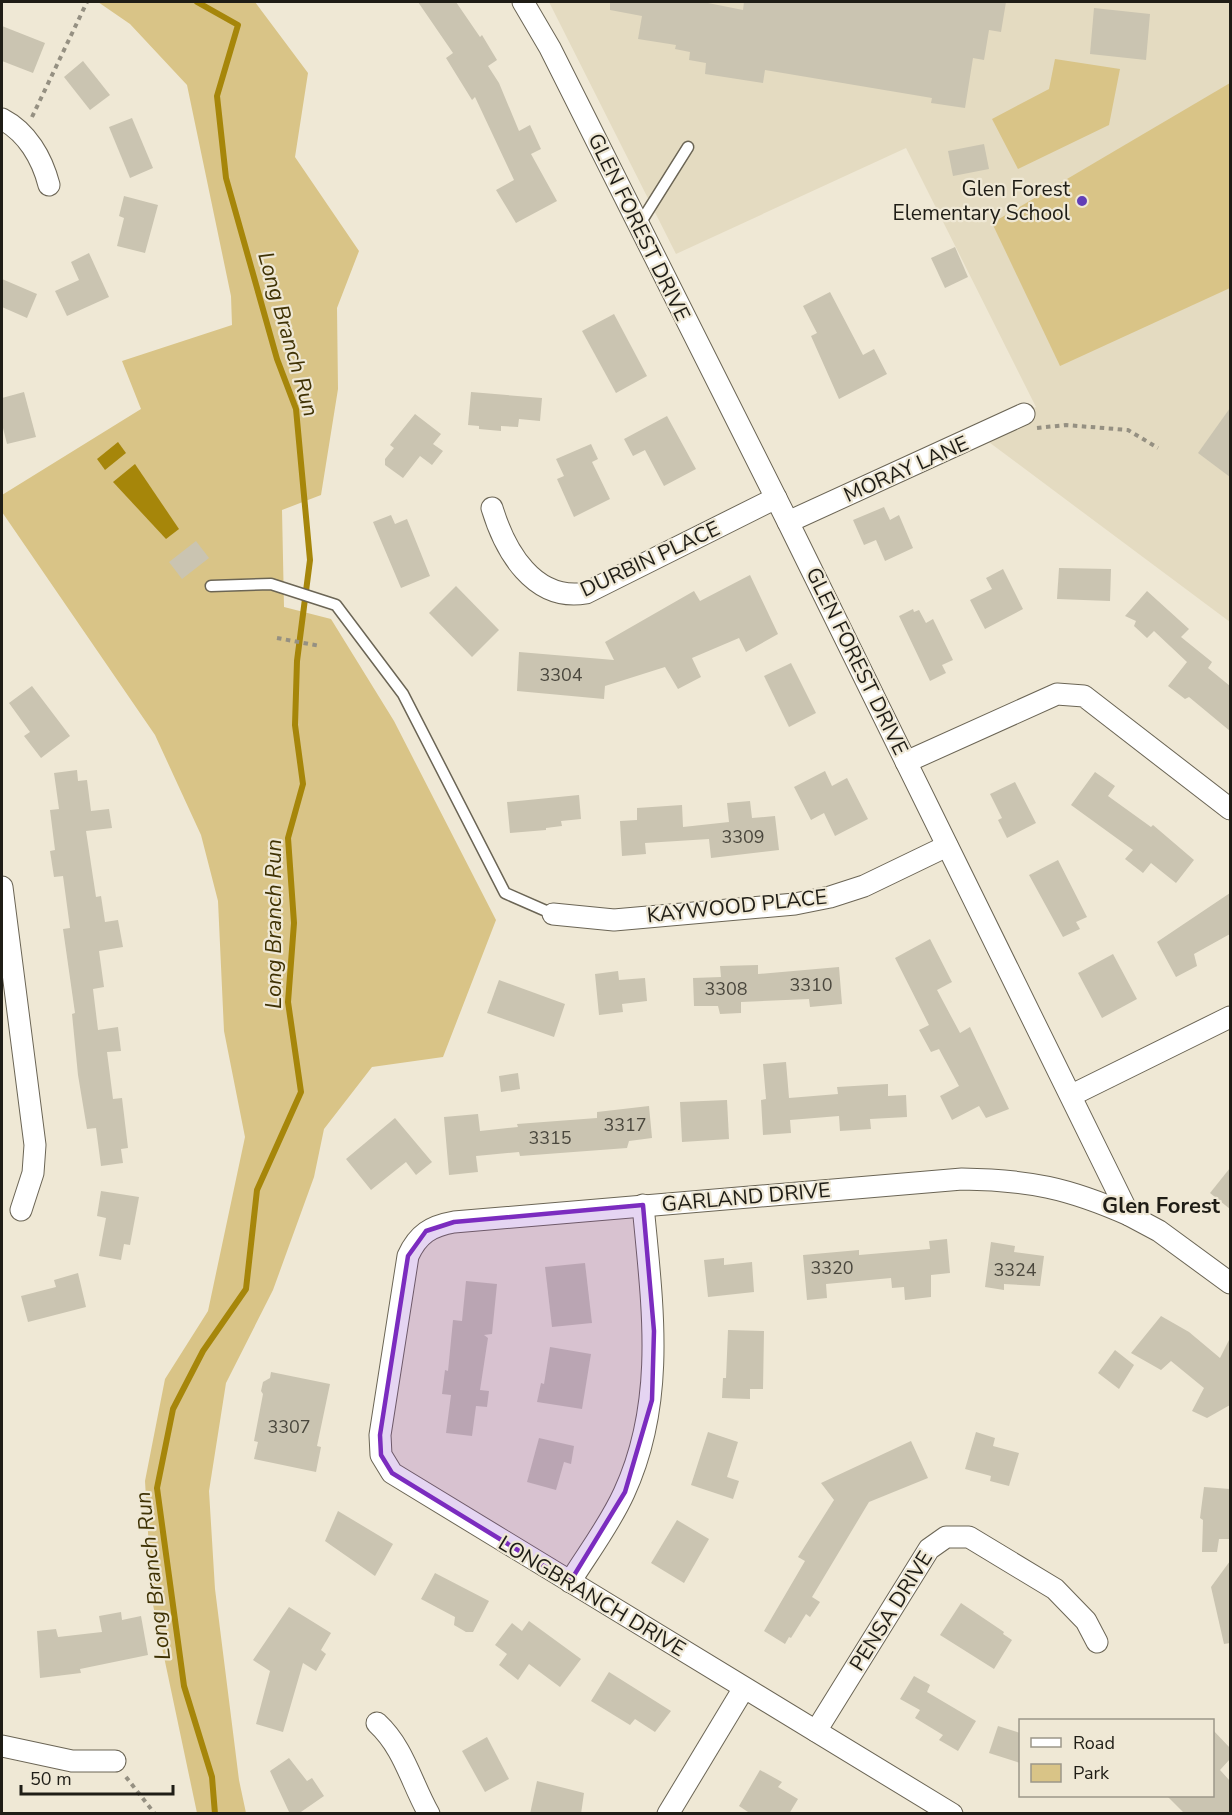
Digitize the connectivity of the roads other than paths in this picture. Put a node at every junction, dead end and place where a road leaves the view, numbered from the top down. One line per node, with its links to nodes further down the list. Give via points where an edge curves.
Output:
1 (523, 2): 5 (street, GLEN FOREST DRIVE)
2 (2, 119): 4 (street, via 35,150)
3 (688, 147): 5 (lane)
4 (50, 184)
5 (639, 225): 7 (street, GLEN FOREST DRIVE)
6 (1024, 414): 9 (street, MORAY LANE)
7 (776, 498): 8 (street, DURBIN PLACE, via 586,593 573,595 539,584 529,575 511,554); 9 (street, GLEN FOREST DRIVE)
8 (492, 508)
9 (788, 522): 11 (street, GLEN FOREST DRIVE)
10 (211, 586): 15 (lane, via 271,584 336,605 403,694 505,893)
11 (906, 762): 12 (street, via 1072,684); 13 (street, GLEN FOREST DRIVE)
12 (1230, 809)
13 (947, 846): 15 (street, KAYWOOD PLACE, via 864,886 795,904 614,920); 17 (street, GLEN FOREST DRIVE)
14 (2, 887): 19 (street, via 35,1145 33,1173)
15 (553, 914)
16 (1230, 1017): 17 (street)
17 (1072, 1095): 20 (street, GLEN FOREST DRIVE)
18 (643, 1205): 20 (street, GARLAND DRIVE, via 974,1179 1053,1186); 22 (street, GARLAND DRIVE, via 438,1225 414,1244 408,1256); 23 (street, via 654,1331 652,1400 625,1492)
19 (21, 1210)
20 (1129, 1215): 21 (street, via 1159,1231)
21 (1230, 1283)
22 (403, 1292): 23 (street, LONGBRANCH DRIVE, via 380,1435 385,1463 392,1473 435,1501)
23 (570, 1582): 25 (street, LONGBRANCH DRIVE)
24 (1097, 1642): 27 (street, PENSA DRIVE, via 1086,1621 1055,1589 969,1537 946,1537 929,1549)
25 (744, 1688): 27 (street, LONGBRANCH DRIVE); 31 (street)
26 (377, 1722): 30 (street, via 401,1752)
27 (816, 1731): 32 (street, LONGBRANCH DRIVE)
28 (2, 1746): 29 (street, via 72,1761)
29 (115, 1761)
30 (429, 1814)
31 (668, 1814)
32 (952, 1814)

